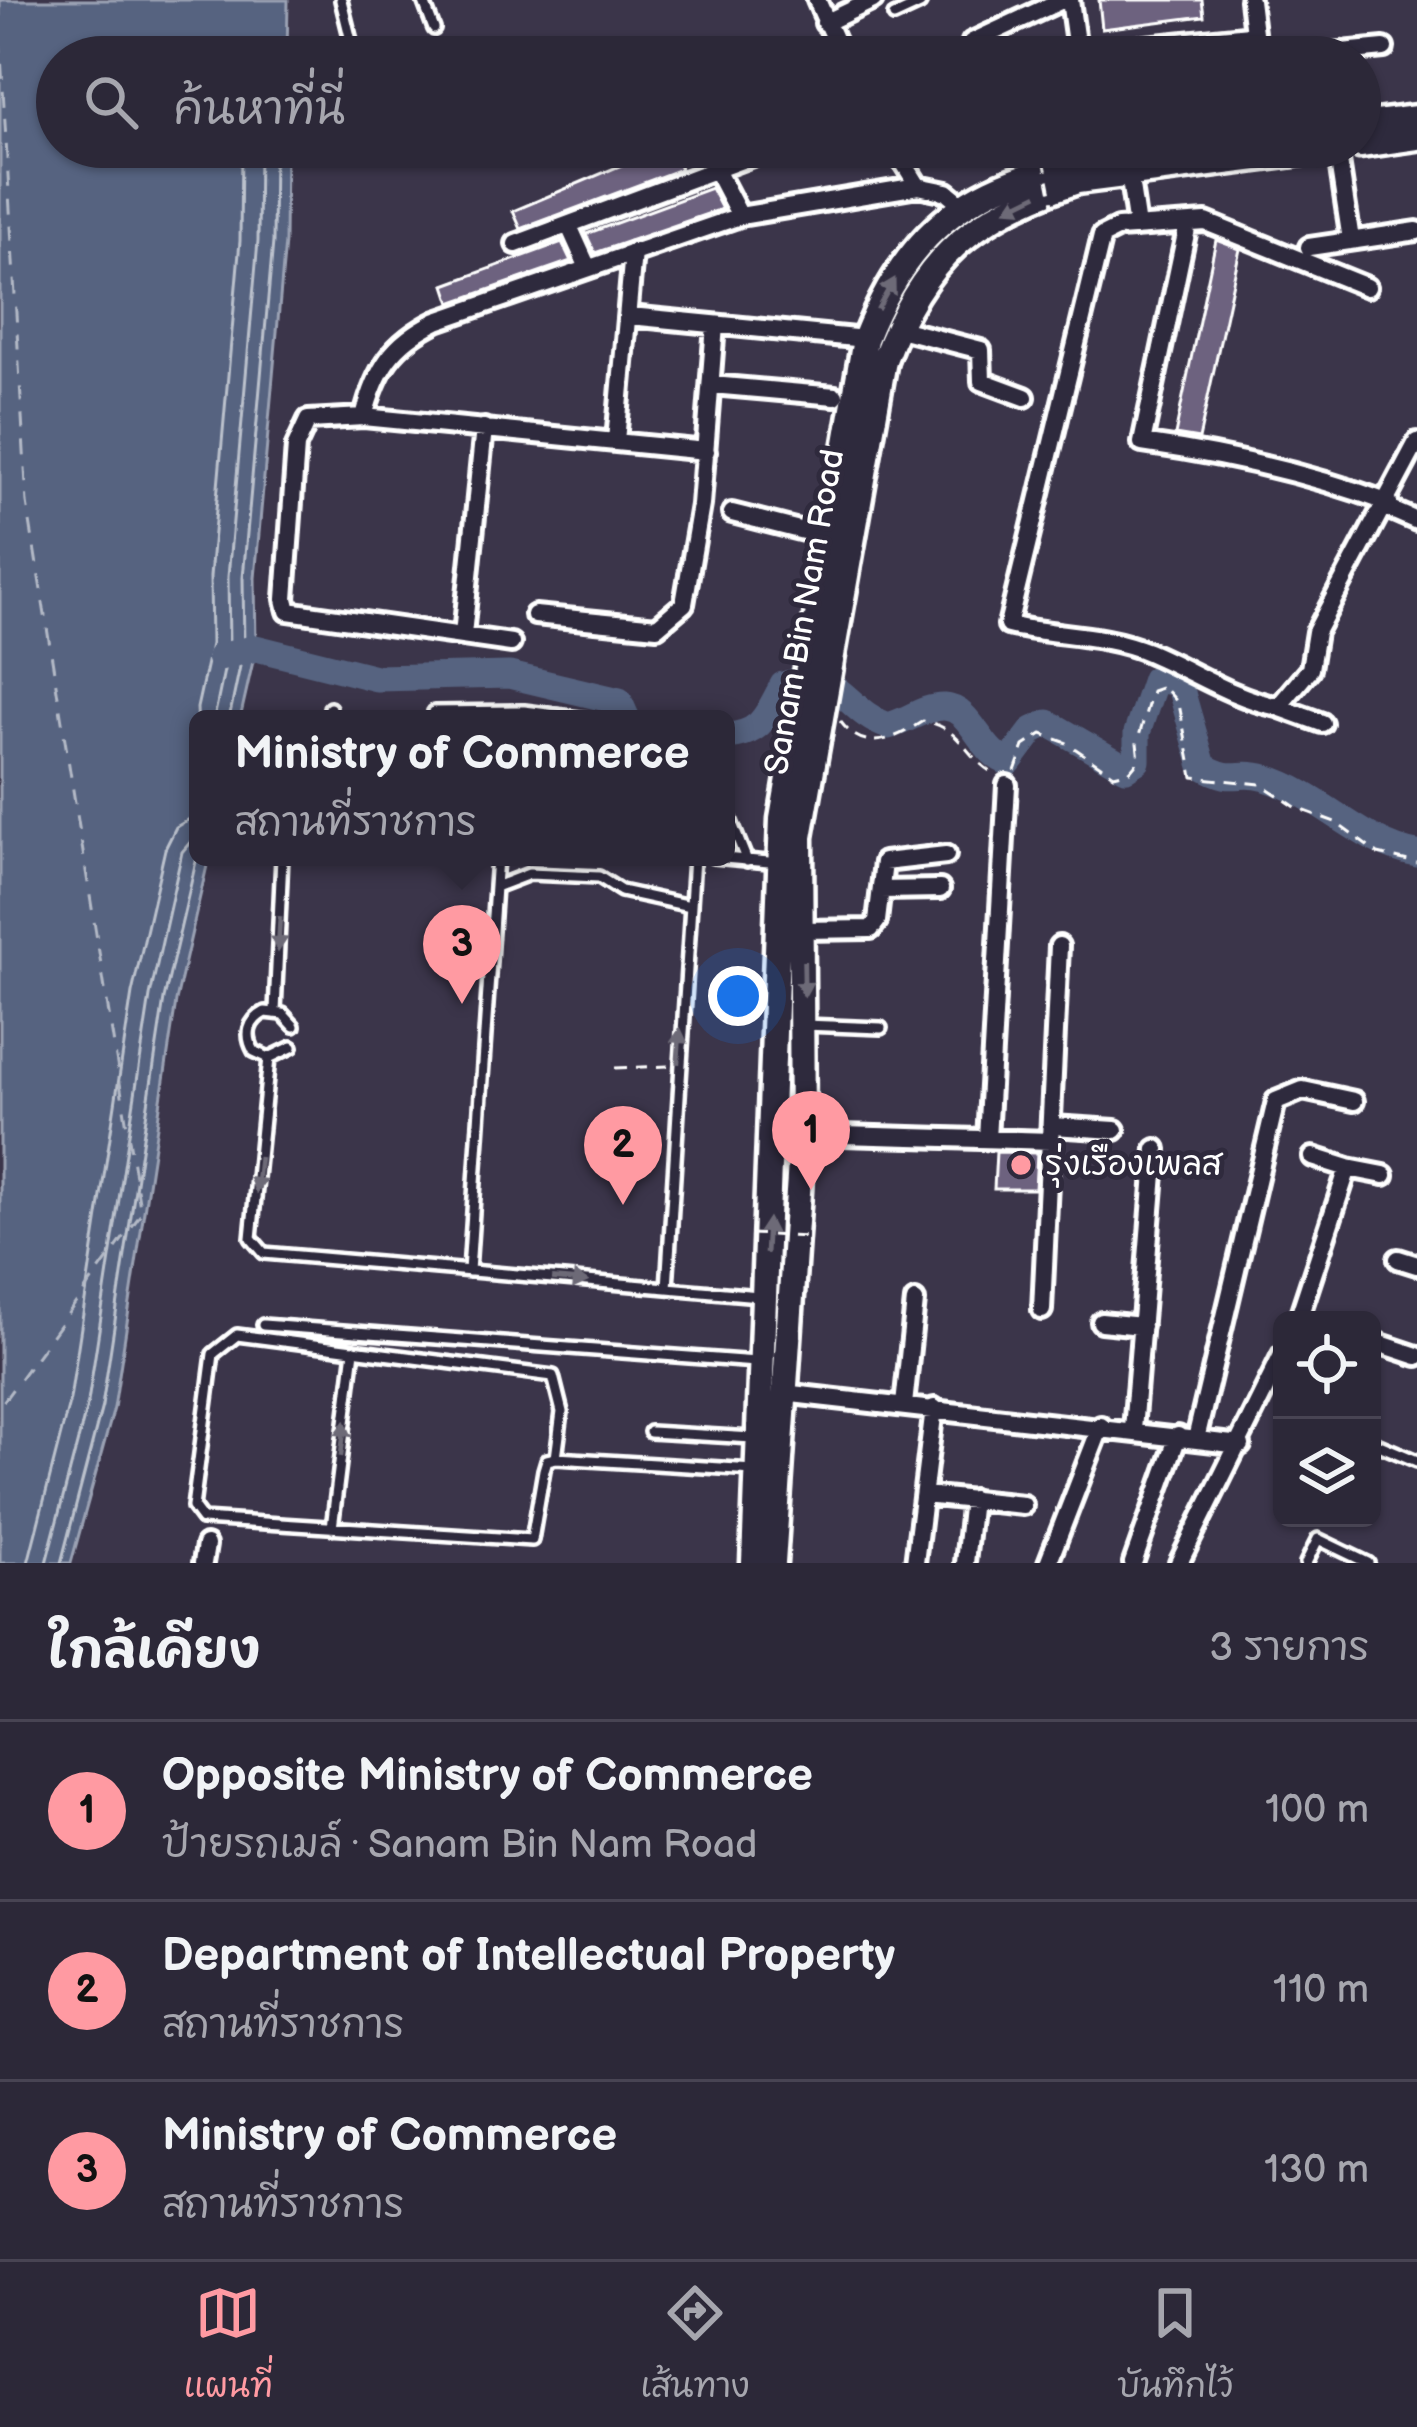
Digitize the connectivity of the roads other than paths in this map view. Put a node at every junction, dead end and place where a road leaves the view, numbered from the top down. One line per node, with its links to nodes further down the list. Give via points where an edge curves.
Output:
1 (341, 0): 12 (lane)
2 (423, 0): 10 (lane)
3 (817, 0): 9 (street)
4 (873, 0): 9 (street)
5 (1066, 0): 14 (street); 15 (street)
6 (1250, 0): 11 (street)
7 (922, 1): 8 (lane)
8 (894, 16)
9 (825, 23): 13 (street)
10 (434, 29)
11 (1254, 31): 16 (lane); 17 (street)
12 (350, 36)
13 (832, 36)
14 (987, 36)
15 (1073, 36)
16 (1214, 36)
17 (1255, 36)
18 (1381, 48): 19 (street)
19 (1384, 48)
20 (1417, 118): 21 (main road)
21 (1381, 122)
22 (1417, 137): 23 (main road)
23 (1381, 142)
24 (721, 168): 29 (street)
25 (907, 168): 31 (street)
26 (1042, 168): 32 (main road, Sanam Bin Nam Road)
27 (1170, 168): 30 (main road, Sanam Bin Nam Road)
28 (1342, 168): 38 (street)
29 (716, 170): 33 (street); 35 (street)
30 (1129, 173): 36 (street); 46 (main road, Sanam Bin Nam Road, one-way to 46, via 1057,188 990,218 950,247)
31 (918, 186): 32 (street); 33 (street)
32 (963, 205): 47 (main road, Sanam Bin Nam Road, one-way to 32, via 896,277)
33 (740, 216): 41 (street)
34 (1188, 224): 36 (street); 43 (street, via 1215,225); 56 (street, via 1142,443 1285,470)
35 (569, 226): 39 (street); 42 (street)
36 (1137, 227): 65 (street, via 1107,232 1097,244 1008,623 1145,651 1219,690)
37 (1417, 230): 38 (street)
38 (1351, 240): 40 (street)
39 (516, 244)
40 (1309, 247)
41 (633, 252): 42 (street); 44 (street)
42 (589, 268): 51 (street, via 411,334 383,363)
43 (1366, 287)
44 (630, 316): 45 (street); 53 (street)
45 (716, 325): 47 (street); 48 (street)
46 (896, 328): 50 (street, via 981,350 982,381); 63 (main road, Sanam Bin Nam Road)
47 (865, 339): 59 (main road, Sanam Bin Nam Road)
48 (712, 386): 49 (street); 55 (street)
49 (835, 396)
50 (1024, 398)
51 (364, 417): 52 (street); 61 (street, via 314,416 302,428 285,606 294,614)
52 (484, 428): 53 (street); 61 (street)
53 (616, 442): 55 (street)
54 (1417, 442): 56 (street)
55 (706, 452): 60 (street, via 677,616 657,627)
56 (1388, 505): 58 (street); 65 (street, via 1316,632 1310,668)
57 (732, 513): 59 (street)
58 (1417, 521)
59 (831, 538): 63 (main road, Sanam Bin Nam Road)
60 (535, 615)
61 (463, 635): 62 (street)
62 (511, 643)
63 (821, 656): 64 (main road, Sanam Bin Nam Road)
64 (816, 699): 72 (main road, Sanam Bin Nam Road, via 787,765); 80 (main road, Sanam Bin Nam Road, via 800,837)
65 (1278, 707): 66 (street)
66 (1322, 723)
67 (1007, 785): 93 (street)
68 (735, 831): 71 (lane)
69 (946, 855): 78 (street, via 891,857)
70 (735, 860): 71 (lane)
71 (747, 861): 72 (lane)
72 (780, 863): 90 (main road, Sanam Bin Nam Road)
73 (282, 866): 82 (lane, one-way to 82)
74 (496, 866): 76 (lane)
75 (693, 866): 79 (lane)
76 (495, 886): 79 (lane, via 529,874 598,877 620,891); 100 (lane)
77 (940, 889): 78 (street)
78 (880, 890): 80 (street, via 871,929)
79 (690, 906): 101 (lane, one-way to 79)
80 (802, 930): 83 (main road, Sanam Bin Nam Road, one-way to 83)
81 (1059, 946): 92 (street)
82 (275, 1012): 84 (lane); 87 (lane, via 258,1016 249,1030 254,1051)
83 (804, 1025): 85 (lane); 91 (main road, Sanam Bin Nam Road)
84 (294, 1026)
85 (881, 1028)
86 (292, 1047): 87 (lane)
87 (269, 1058): 100 (lane, one-way to 100, via 256,1246 277,1255)
88 (1354, 1101): 120 (street, via 1303,1090 1276,1101)
89 (1115, 1130): 92 (street)
90 (772, 1132): 91 (street); 102 (main road, Sanam Bin Nam Road, one-way to 90)
91 (802, 1133): 93 (street); 114 (main road, Sanam Bin Nam Road)
92 (1052, 1133): 93 (street); 104 (street)
93 (987, 1139)
94 (1156, 1149): 108 (street)
95 (1313, 1156): 96 (street)
96 (1348, 1168): 97 (street); 105 (street)
97 (1384, 1175)
98 (1398, 1259): 99 (street)
99 (1417, 1265)
100 (469, 1271): 101 (lane, one-way to 101)
101 (667, 1288): 102 (lane)
102 (764, 1296): 112 (main road, Sanam Bin Nam Road)
103 (915, 1301): 115 (street)
104 (1042, 1310)
105 (1301, 1311)
106 (1101, 1322): 108 (street)
107 (263, 1325): 112 (lane)
108 (1142, 1326): 118 (street)
109 (1381, 1344): 111 (street)
110 (354, 1350): 124 (lane, via 553,1376 562,1412); 130 (lane, one-way to 110); 130 (lane, via 237,1335 222,1344 213,1354 195,1489 193,1507 202,1519)
111 (1417, 1356)
112 (762, 1363): 121 (main road, Sanam Bin Nam Road)
113 (1273, 1374): 122 (street)
114 (783, 1393): 115 (street); 133 (main road, Sanam Bin Nam Road)
115 (904, 1406): 116 (street)
116 (934, 1408): 117 (street); 127 (street)
117 (1101, 1426): 118 (street); 136 (street)
118 (1133, 1430): 120 (street)
119 (650, 1432): 121 (lane)
120 (1187, 1437): 122 (street); 137 (street)
121 (759, 1438): 126 (main road, Sanam Bin Nam Road)
122 (1240, 1445): 138 (street)
123 (1381, 1446): 125 (lane)
124 (556, 1458): 126 (lane); 130 (lane, via 544,1470 532,1540)
125 (1417, 1461)
126 (758, 1470): 132 (main road, Sanam Bin Nam Road)
127 (924, 1495): 128 (street); 134 (street)
128 (971, 1499): 129 (street); 135 (street)
129 (1023, 1505)
130 (332, 1528)
131 (1308, 1562): 139 (lane, via 1318,1539)
132 (754, 1563)
133 (773, 1563)
134 (915, 1563)
135 (965, 1563)
136 (1048, 1563)
137 (1133, 1563)
138 (1179, 1563)
139 (1368, 1563)

